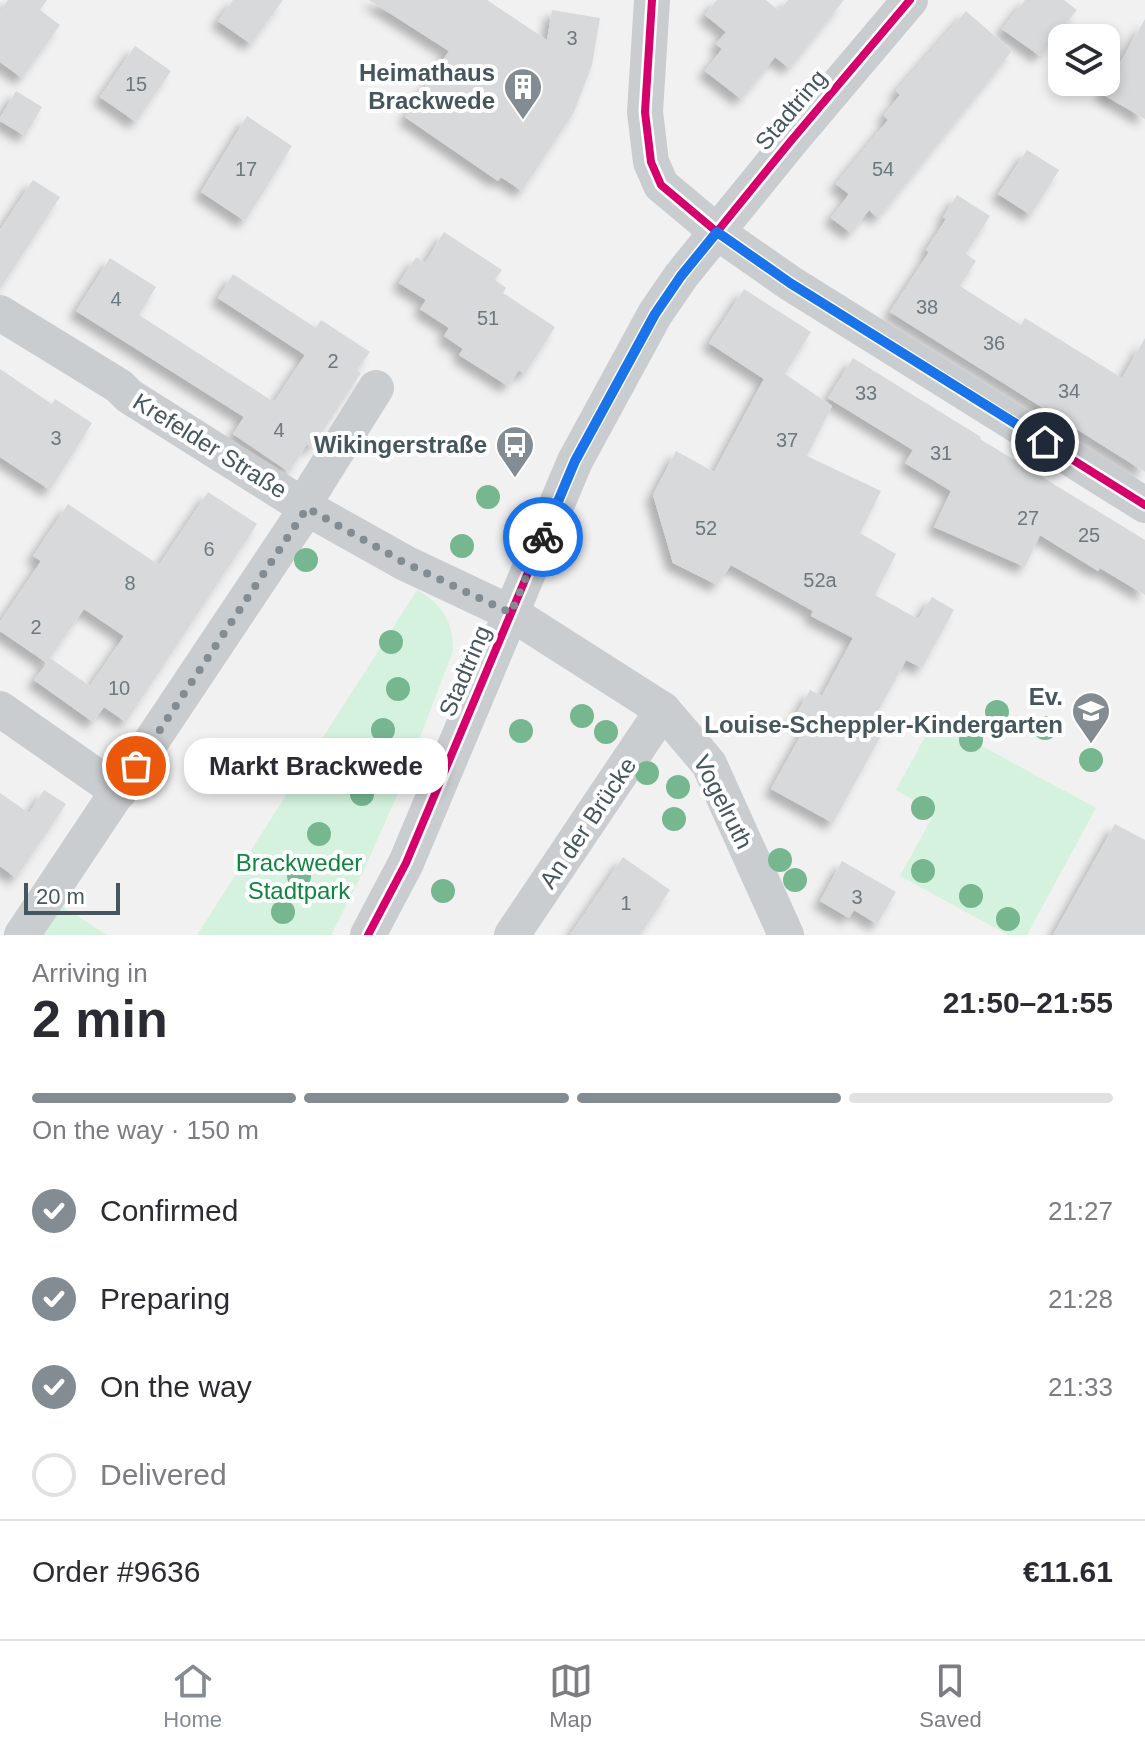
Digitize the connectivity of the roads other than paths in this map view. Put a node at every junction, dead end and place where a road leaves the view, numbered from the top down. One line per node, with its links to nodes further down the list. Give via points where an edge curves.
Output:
1 (652, 0): 3 (street, via 645,112 651,162 661,185)
2 (910, 0): 3 (street, Stadtring)
3 (717, 232): 6 (street); 8 (street, Stadtring, via 655,314 575,461)
4 (0, 313): 7 (street, Krefelder Straße)
5 (376, 388): 7 (street)
6 (1145, 505)
7 (305, 506): 8 (street, Krefelder Straße, via 405,563); 11 (street)
8 (511, 613): 10 (street, Vogelruth); 13 (street, Stadtring, via 406,863)
9 (0, 709): 11 (street)
10 (663, 710): 14 (street, An der Brücke); 15 (street, Vogelruth, via 709,764)
11 (119, 792): 12 (street)
12 (22, 935)
13 (368, 935)
14 (512, 935)
15 (786, 935)

